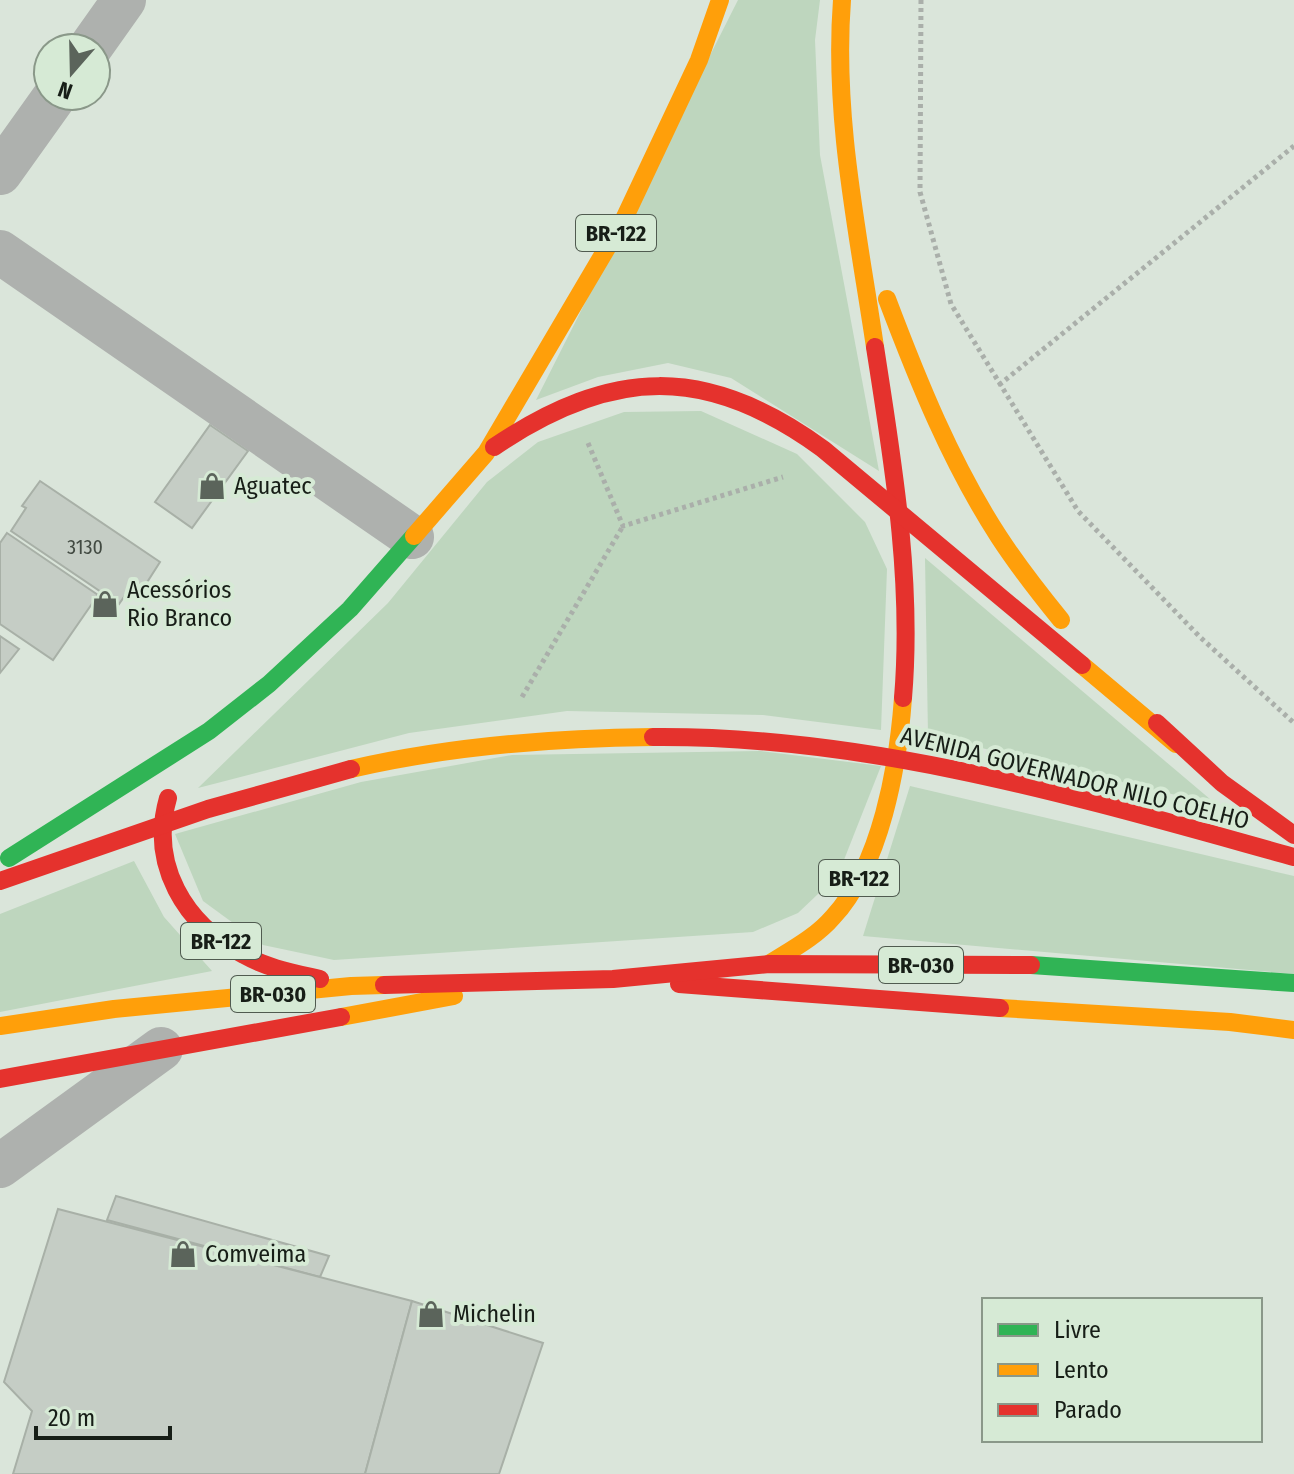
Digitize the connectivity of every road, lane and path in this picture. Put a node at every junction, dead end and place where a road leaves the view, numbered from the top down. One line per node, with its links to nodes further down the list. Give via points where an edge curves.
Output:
1 (124, 0): 5 (street)
2 (720, 0): 13 (main road, BR-122, via 699,60 624,219)
3 (842, 0): 9 (main road, BR-122, via 842,128)
4 (921, 0): 11 (path, via 920,192 951,304)
5 (101, 32)
6 (44, 112): 8 (street)
7 (1294, 146): 11 (path)
8 (0, 173)
9 (854, 206): 15 (main road, BR-122); 20 (main road, via 899,332 978,504 1063,623)
10 (0, 252): 17 (street)
11 (999, 385): 18 (path, via 1078,511 1200,637)
12 (573, 404): 13 (main road, via 516,430); 14 (main road, via 685,385 767,412); 16 (path)
13 (486, 453): 17 (main road, BR-122)
14 (838, 461): 15 (main road); 16 (path)
15 (900, 513): 20 (main road); 22 (main road, BR-122, via 905,650)
16 (623, 526): 21 (path)
17 (412, 537): 19 (main road, BR-122, via 310,649)
18 (1294, 723)
19 (209, 731): 23 (main road, BR-122, via 182,772); 26 (main road)
20 (1176, 744): 24 (main road)
21 (492, 746): 22 (main road, AVENIDA GOVERNADOR NILO COELHO, via 654,738 775,742); 23 (main road, AVENIDA GOVERNADOR NILO COELHO, via 328,775)
22 (898, 758): 25 (main road, AVENIDA GOVERNADOR NILO COELHO, via 1061,794); 28 (main road, BR-122, via 877,837 857,883 833,918)
23 (160, 824): 27 (main road, AVENIDA GOVERNADOR NILO COELHO); 32 (main road, BR-122, via 173,882 191,913 214,937 272,967)
24 (1294, 835)
25 (1294, 857)
26 (0, 864)
27 (0, 881)
28 (769, 964): 29 (main road, BR-030); 31 (main road, BR-030, via 1058,965)
29 (613, 979): 30 (main road, BR-030); 34 (main road, BR-030)
30 (549, 980): 32 (main road, BR-030); 35 (main road, BR-030)
31 (1294, 983)
32 (351, 986): 33 (main road, BR-030)
33 (0, 1026)
34 (1294, 1030)
35 (161, 1049): 36 (main road, BR-030); 37 (street)
36 (0, 1079)
37 (0, 1166)

